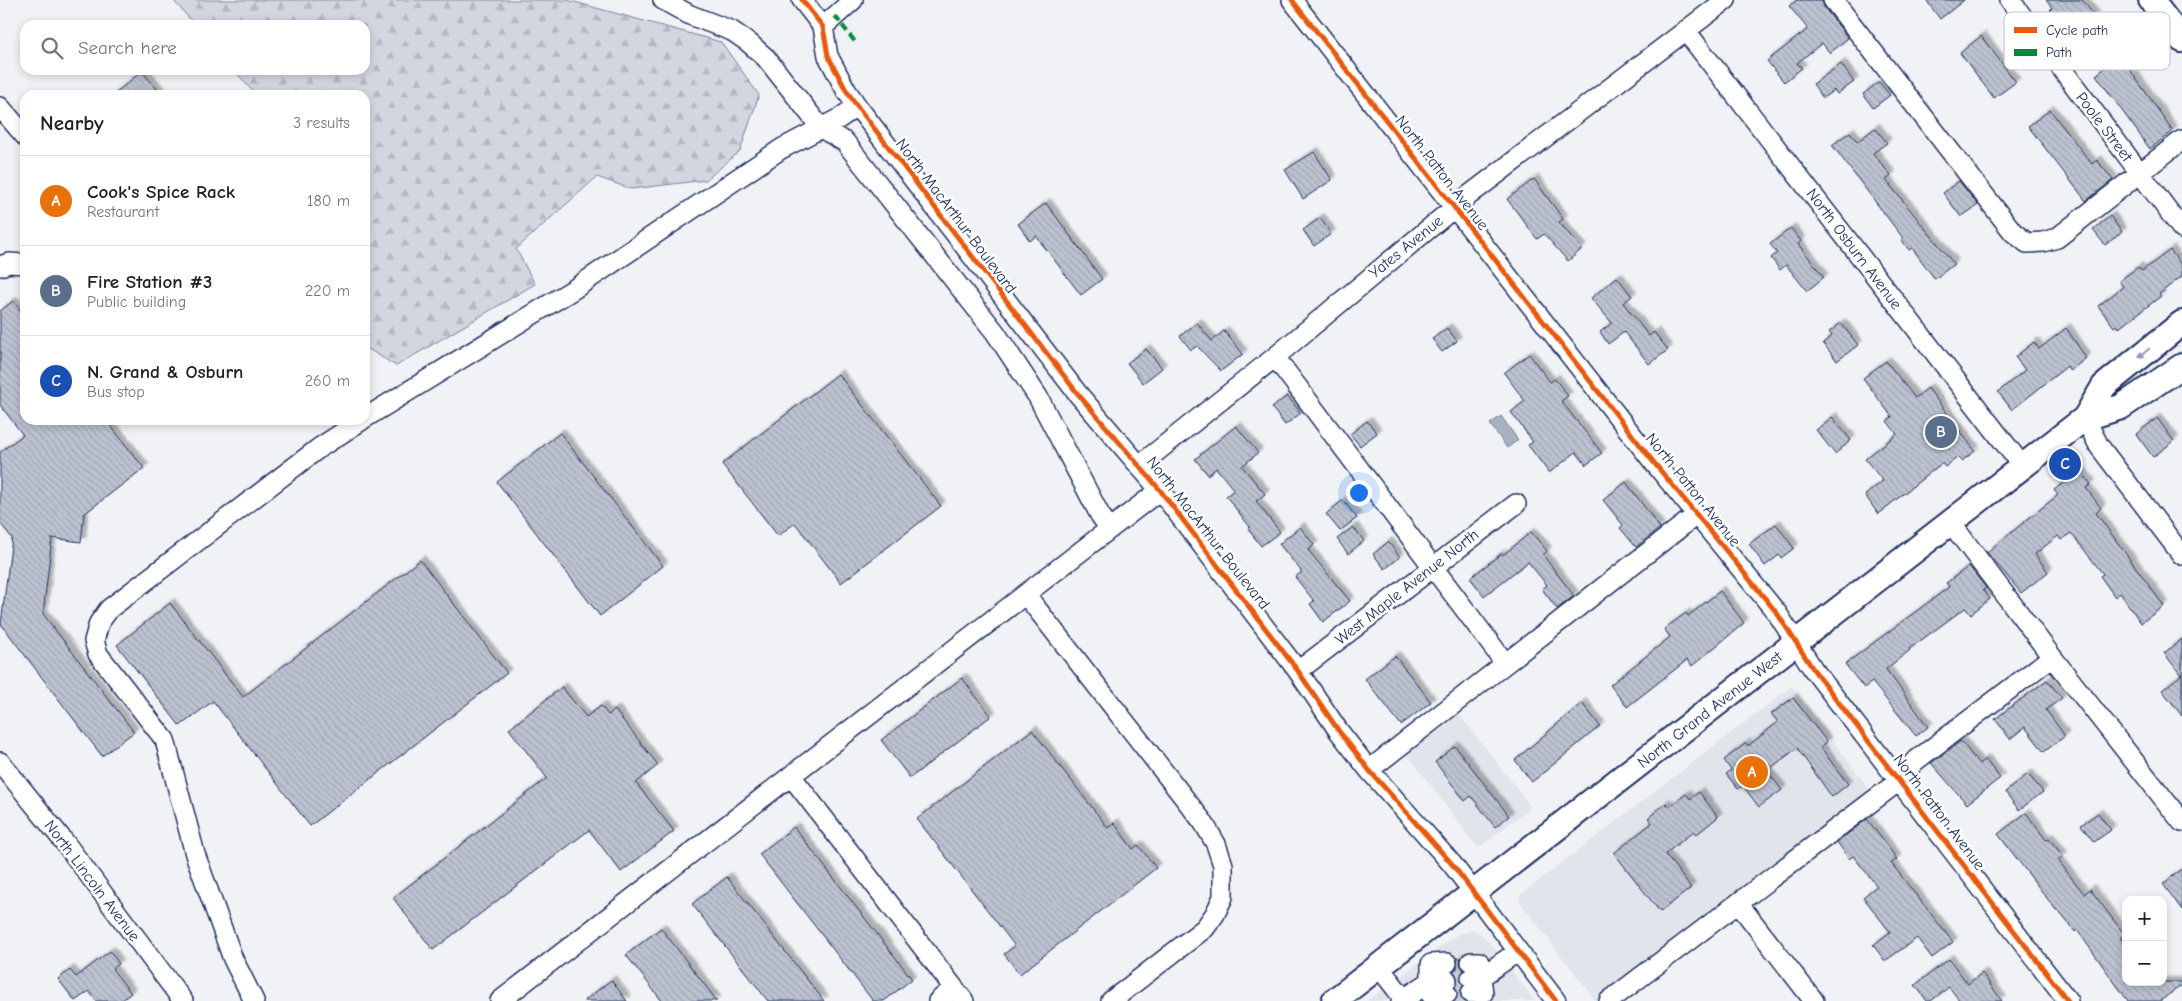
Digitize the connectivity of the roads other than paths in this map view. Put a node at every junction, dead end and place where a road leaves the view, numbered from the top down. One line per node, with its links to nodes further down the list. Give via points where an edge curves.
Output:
1 (663, 0): 18 (street, via 690,15 732,31 748,42 766,58)
2 (802, 0): 12 (street, North MacArthur Boulevard)
3 (853, 0): 12 (street)
4 (1292, 0): 22 (street, North Patton Avenue)
5 (1726, 0): 13 (street, Yates Avenue)
6 (1833, 0): 21 (street, via 2012,232 2027,243 2057,238)
7 (2010, 0): 9 (street, Poole Street)
8 (2151, 0): 10 (main road)
9 (2019, 12)
10 (2160, 12)
11 (2170, 25): 14 (main road)
12 (823, 27): 16 (street, North MacArthur Boulevard, via 828,56)
13 (1686, 30): 22 (street, Yates Avenue); 33 (street, North Osburn Avenue)
14 (2182, 40)
15 (2062, 70): 21 (street, Poole Street)
16 (858, 106): 18 (street); 32 (street, North MacArthur Boulevard, via 1078,394)
17 (0, 107): 19 (street)
18 (821, 128): 29 (street, via 781,149 574,289); 38 (street, via 845,142 984,315 1038,397)
19 (20, 130)
20 (2182, 140): 21 (street)
21 (2139, 174): 23 (street, Poole Street)
22 (1454, 208): 27 (street, Yates Avenue); 36 (street, North Patton Avenue)
23 (2182, 229)
24 (20, 264): 25 (street)
25 (0, 266)
26 (2182, 323): 30 (main road, North Grand Avenue West, one-way to 30, via 2104,386)
27 (1276, 357): 32 (street, Yates Avenue); 40 (street)
28 (2182, 366): 30 (main road, North Grand Avenue West, via 2121,407)
29 (370, 413)
30 (2085, 418): 33 (main road, North Grand Avenue West); 39 (street, via 2099,446)
31 (352, 425): 60 (street, via 109,609 99,623 94,641 106,666 165,740 195,854 233,959)
32 (1140, 465): 34 (street, North MacArthur Boulevard)
33 (2024, 467): 37 (main road, North Grand Avenue West)
34 (1160, 490): 38 (street); 45 (street, North MacArthur Boulevard)
35 (1516, 504): 40 (street, West Maple Avenue North)
36 (1696, 515): 42 (street, North Patton Avenue, via 1777,613); 44 (street)
37 (1951, 523): 42 (main road, North Grand Avenue West); 43 (street)
38 (1110, 529): 41 (street)
39 (2182, 554)
40 (1432, 567): 44 (street); 45 (street, West Maple Avenue North)
41 (1026, 595): 48 (street); 63 (street, via 1203,822 1216,844 1223,865 1222,897 1205,928)
42 (1796, 642): 49 (street, North Patton Avenue); 51 (main road, North Grand Avenue West)
43 (2052, 658): 49 (street, via 1914,762); 50 (street)
44 (1505, 663): 47 (street)
45 (1298, 671): 47 (street, North MacArthur Boulevard)
46 (0, 762): 59 (street, North Lincoln Avenue, via 66,844)
47 (1369, 770): 51 (street, North MacArthur Boulevard, via 1426,832)
48 (792, 777): 57 (street); 61 (street)
49 (1899, 781): 52 (street); 68 (street, North Patton Avenue)
50 (2182, 822)
51 (1474, 894): 53 (street, North MacArthur Boulevard); 54 (main road, North Grand Avenue West)
52 (1738, 903): 66 (street); 67 (street)
53 (1517, 952): 55 (street); 65 (street, North MacArthur Boulevard)
54 (1378, 967): 58 (street); 64 (main road, North Grand Avenue West)
55 (1474, 977)
56 (1443, 980): 58 (street)
57 (959, 994): 62 (street)
58 (1403, 1000)
59 (183, 1001)
60 (254, 1001)
61 (500, 1001)
62 (938, 1001)
63 (1111, 1001)
64 (1334, 1001)
65 (1556, 1001)
66 (1609, 1001)
67 (1814, 1001)
68 (2068, 1001)

